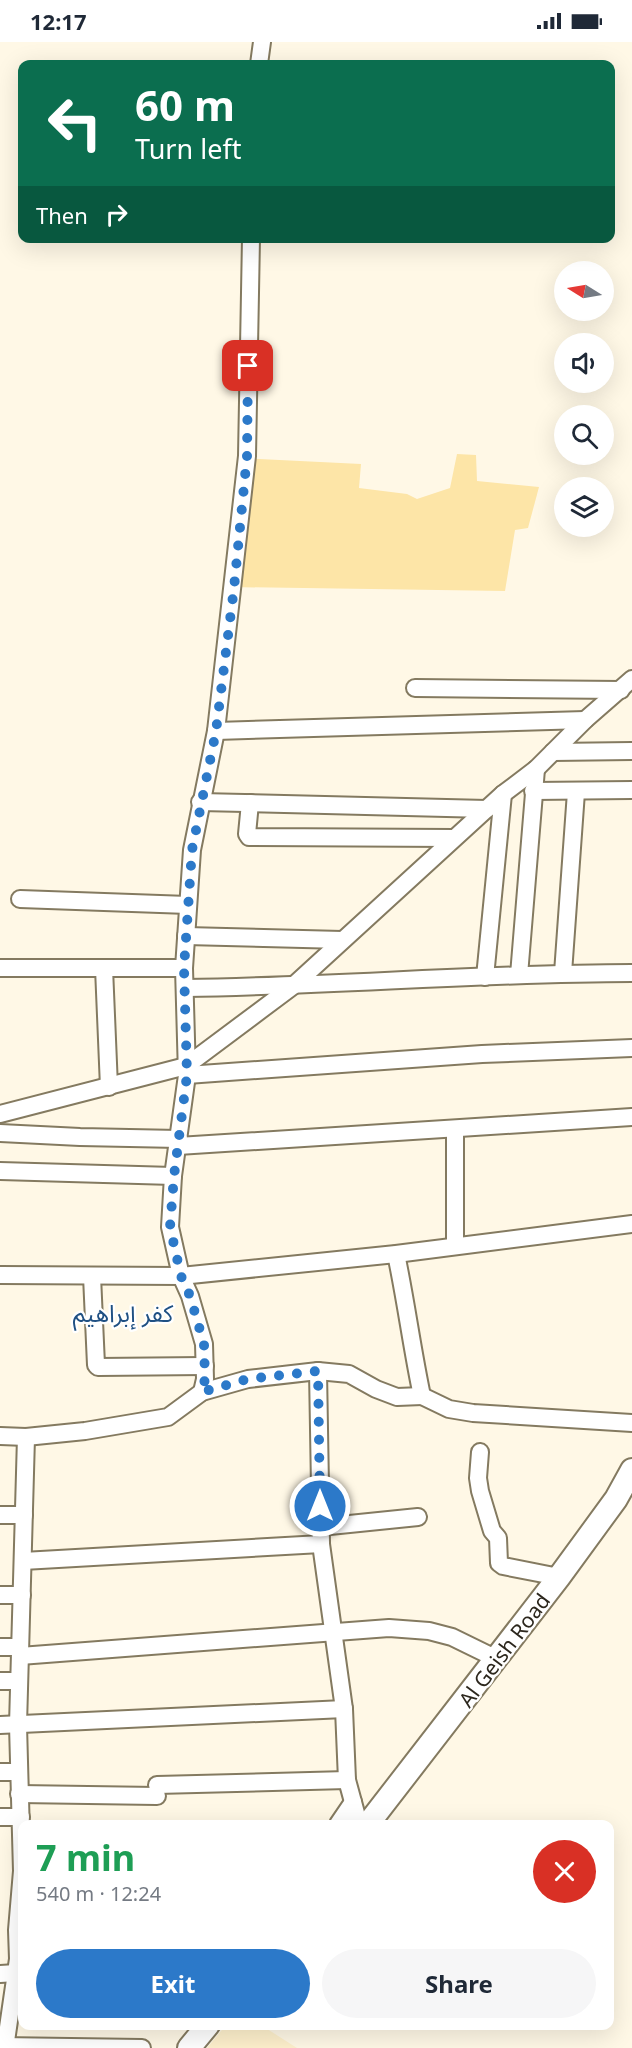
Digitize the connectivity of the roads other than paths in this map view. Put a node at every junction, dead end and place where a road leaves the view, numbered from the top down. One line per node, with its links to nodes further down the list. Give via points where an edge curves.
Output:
1 (262, 42): 2 (street)
2 (260, 60)
3 (251, 243): 7 (street, via 247,456)
4 (627, 684): 5 (street); 6 (street)
5 (415, 688)
6 (585, 720): 7 (street); 8 (street)
7 (216, 731): 15 (street)
8 (553, 752): 9 (street); 10 (street)
9 (632, 752)
10 (536, 769): 12 (street); 14 (street)
11 (632, 790): 13 (street)
12 (533, 791): 13 (street); 28 (street)
13 (576, 792): 26 (street)
14 (503, 794): 17 (street); 29 (street)
15 (200, 802): 16 (street); 20 (street)
16 (250, 803): 17 (street); 18 (street, via 249,837)
17 (487, 809): 18 (street)
18 (454, 838): 22 (street)
19 (20, 899): 20 (street)
20 (188, 905): 21 (street)
21 (186, 936): 22 (street); 25 (street)
22 (342, 940): 30 (street)
23 (0, 968): 24 (street)
24 (104, 968): 25 (street); 34 (street)
25 (184, 968): 31 (street)
26 (563, 973): 27 (street); 28 (street)
27 (632, 973)
28 (519, 975): 29 (street)
29 (485, 977): 30 (street)
30 (293, 986): 31 (street); 33 (street)
31 (185, 988): 33 (street)
32 (632, 1048): 33 (street)
33 (186, 1071): 34 (street); 39 (street)
34 (108, 1087): 35 (street)
35 (0, 1114)
36 (632, 1117): 37 (street)
37 (455, 1130): 39 (street); 43 (street)
38 (0, 1133): 39 (street)
39 (178, 1142): 41 (street)
40 (0, 1171): 41 (street)
41 (174, 1176): 47 (street, via 170,1227)
42 (632, 1224): 43 (street)
43 (455, 1246): 44 (street)
44 (396, 1254): 47 (street); 51 (street)
45 (0, 1275): 46 (street)
46 (92, 1276): 47 (street); 48 (street, via 98,1367)
47 (181, 1276): 48 (street, via 204,1344)
48 (205, 1366): 50 (street)
49 (318, 1371): 50 (street, via 248,1379); 51 (street, via 349,1374 397,1397); 60 (street)
50 (202, 1392): 54 (street, via 168,1417)
51 (422, 1396): 52 (street, via 449,1409 473,1413)
52 (632, 1423)
53 (0, 1437): 54 (street)
54 (26, 1437): 58 (street)
55 (480, 1452): 63 (street, via 480,1491 492,1532 498,1538 500,1565)
56 (632, 1470): 63 (main road, Al Geish Road, via 616,1499)
57 (0, 1515): 58 (street)
58 (24, 1515): 62 (street)
59 (418, 1517): 60 (street)
60 (320, 1527): 61 (street)
61 (321, 1544): 62 (street); 66 (street)
62 (23, 1561): 65 (street)
63 (559, 1577): 69 (main road, Al Geish Road)
64 (0, 1595): 65 (street)
65 (22, 1595): 68 (street)
66 (332, 1632): 68 (street); 69 (street, via 429,1631 452,1636); 72 (street)
67 (0, 1647): 68 (street)
68 (20, 1652): 71 (street)
69 (497, 1659): 85 (main road, Al Geish Road)
70 (0, 1681): 71 (street)
71 (19, 1681): 74 (street)
72 (344, 1709): 74 (street); 77 (street)
73 (0, 1725): 74 (street)
74 (18, 1725): 76 (street)
75 (0, 1772): 76 (street)
76 (19, 1772): 78 (street)
77 (347, 1780): 78 (street); 79 (street)
78 (19, 1794): 81 (street)
79 (353, 1802): 83 (street); 84 (street)
80 (0, 1817): 81 (street)
81 (21, 1817): 82 (street)
82 (21, 1820)
83 (341, 1820)
84 (358, 1820)
85 (371, 1820)
86 (18, 1918): 88 (street)
87 (0, 1930): 88 (street)
88 (17, 1930): 89 (street)
89 (14, 1966): 90 (street)
90 (17, 2000): 92 (street)
91 (204, 2030): 94 (main road)
92 (4, 2047): 93 (street)
93 (142, 2048)
94 (189, 2048)

